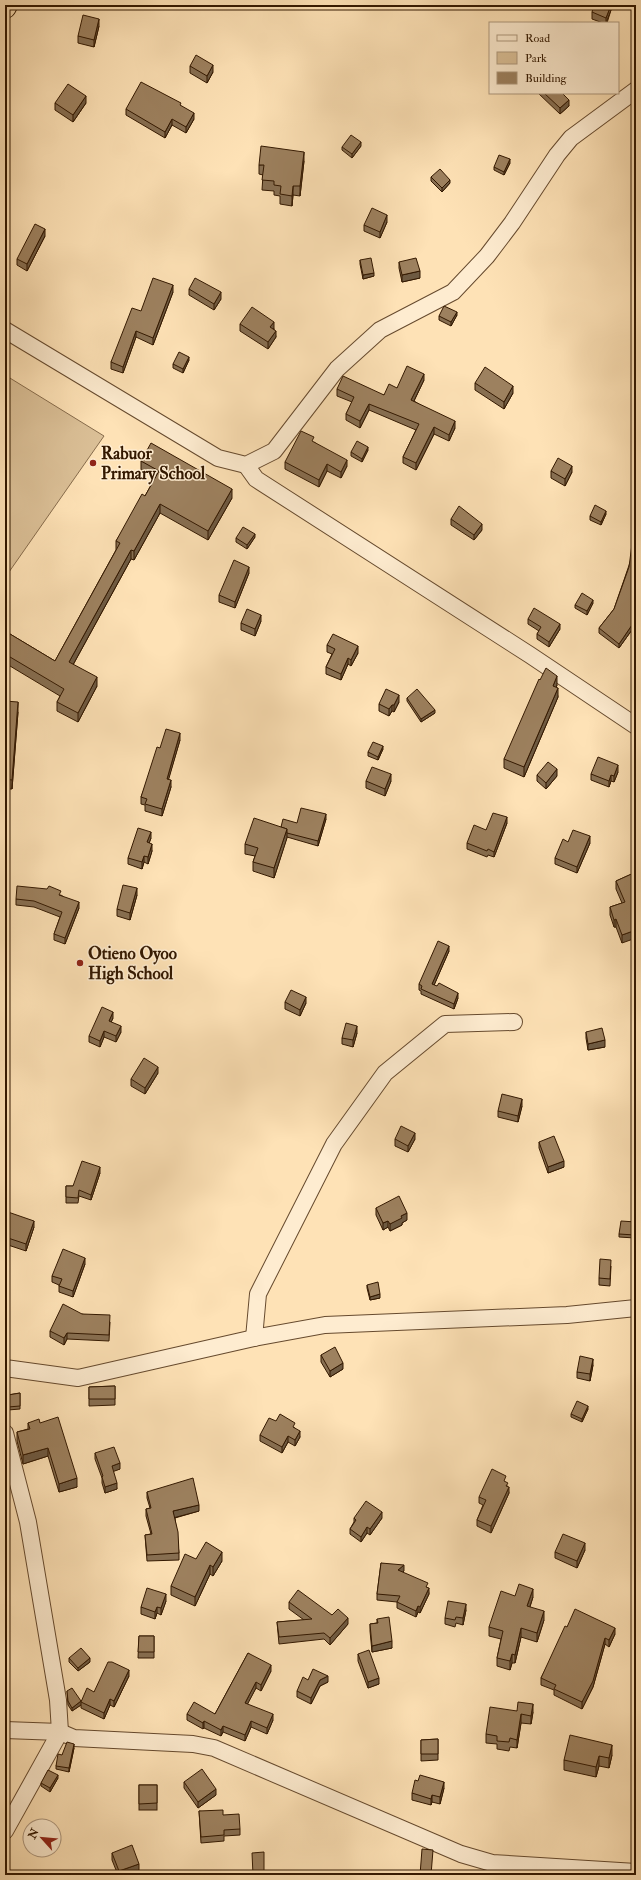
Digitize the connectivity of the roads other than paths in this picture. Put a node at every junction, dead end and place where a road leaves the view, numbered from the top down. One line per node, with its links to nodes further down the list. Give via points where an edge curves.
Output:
1 (636, 90): 3 (street, via 571,138 556,155 512,224 487,256 452,292 380,330 337,369 274,451)
2 (5, 330): 3 (street, via 218,458)
3 (246, 465): 4 (street, via 256,479)
4 (636, 726)
5 (514, 1022): 7 (street, via 445,1024 385,1073 334,1144 258,1294)
6 (636, 1308): 7 (street, via 567,1315 325,1325)
7 (254, 1338): 8 (street, via 78,1378)
8 (5, 1368)
9 (5, 1433): 11 (street, via 28,1522 58,1700)
10 (5, 1730): 11 (street)
11 (60, 1732): 12 (street); 13 (street, via 74,1738 193,1744 214,1748 461,1854 492,1863)
12 (5, 1830)
13 (636, 1872)

